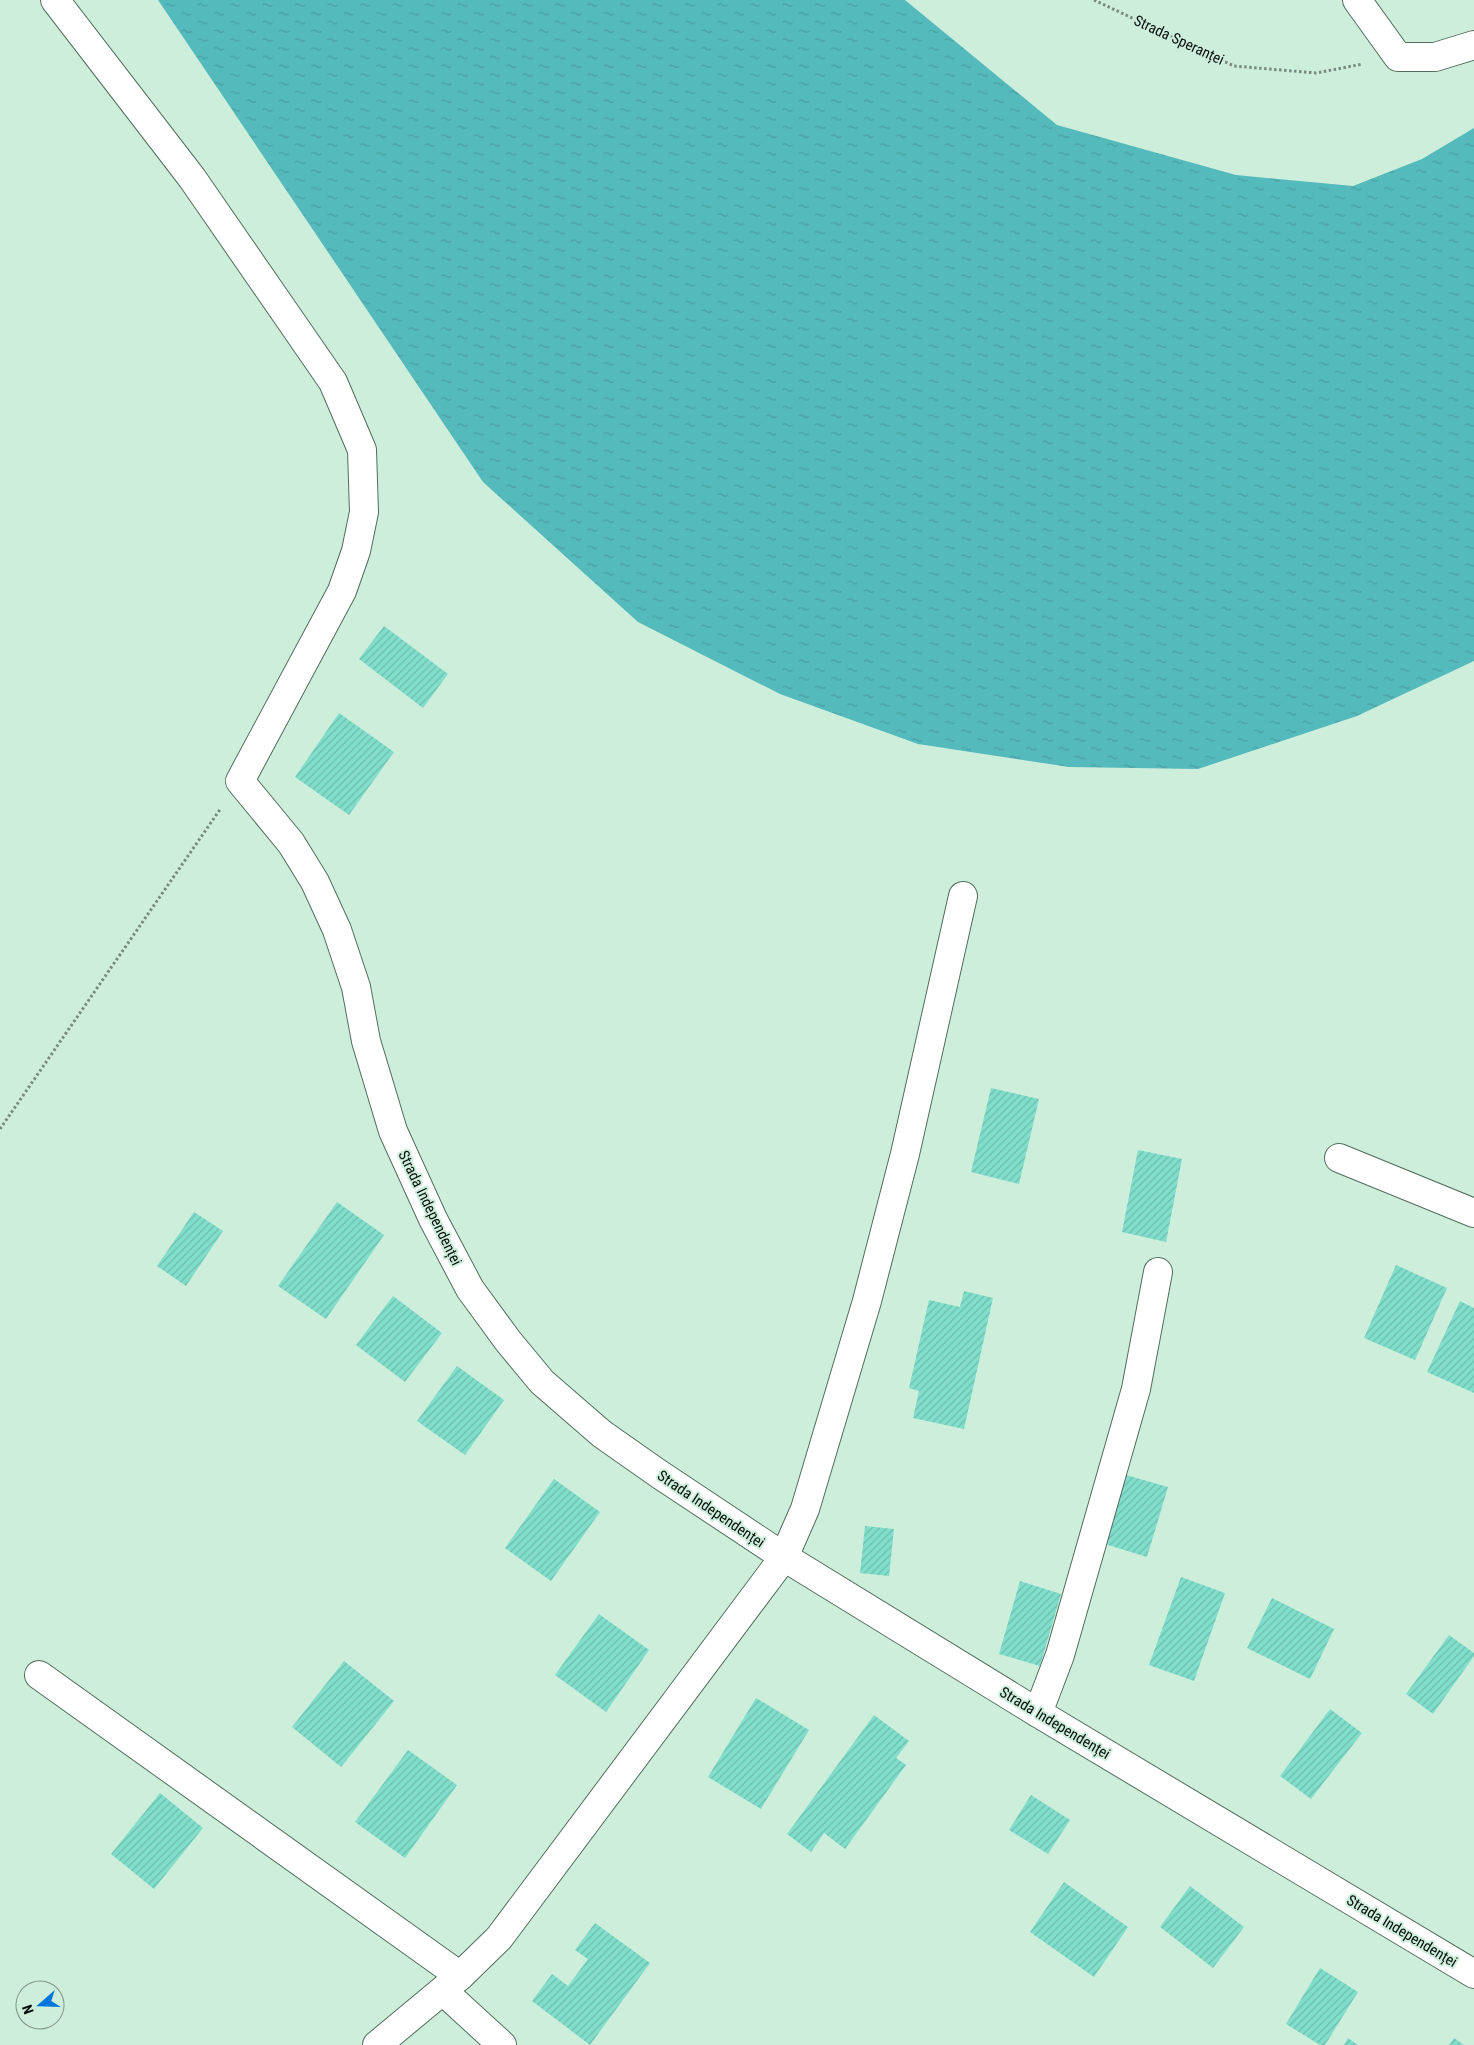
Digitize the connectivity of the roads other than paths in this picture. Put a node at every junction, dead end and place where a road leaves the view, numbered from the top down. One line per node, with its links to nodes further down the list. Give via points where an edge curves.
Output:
1 (55, 0): 8 (street, Strada Independenței, via 192,178 306,342 333,382 362,450 364,512 356,551 342,591 240,780 291,843 315,882 337,930 356,987 366,1041 392,1131 433,1219 470,1289 542,1382 602,1434)
2 (1357, 0): 3 (street, via 1398,57 1435,57)
3 (1474, 45)
4 (963, 896): 8 (street, via 905,1154 867,1301 806,1509)
5 (1339, 1158): 6 (street)
6 (1474, 1213)
7 (1158, 1272): 10 (street, via 1136,1390 1060,1654)
8 (784, 1557): 10 (street, Strada Independenței); 12 (street, via 499,1938)
9 (39, 1675): 12 (street)
10 (1038, 1714): 11 (street, Strada Independenței)
11 (1474, 1974)
12 (452, 1983): 13 (street); 14 (street)
13 (377, 2045)
14 (502, 2045)

